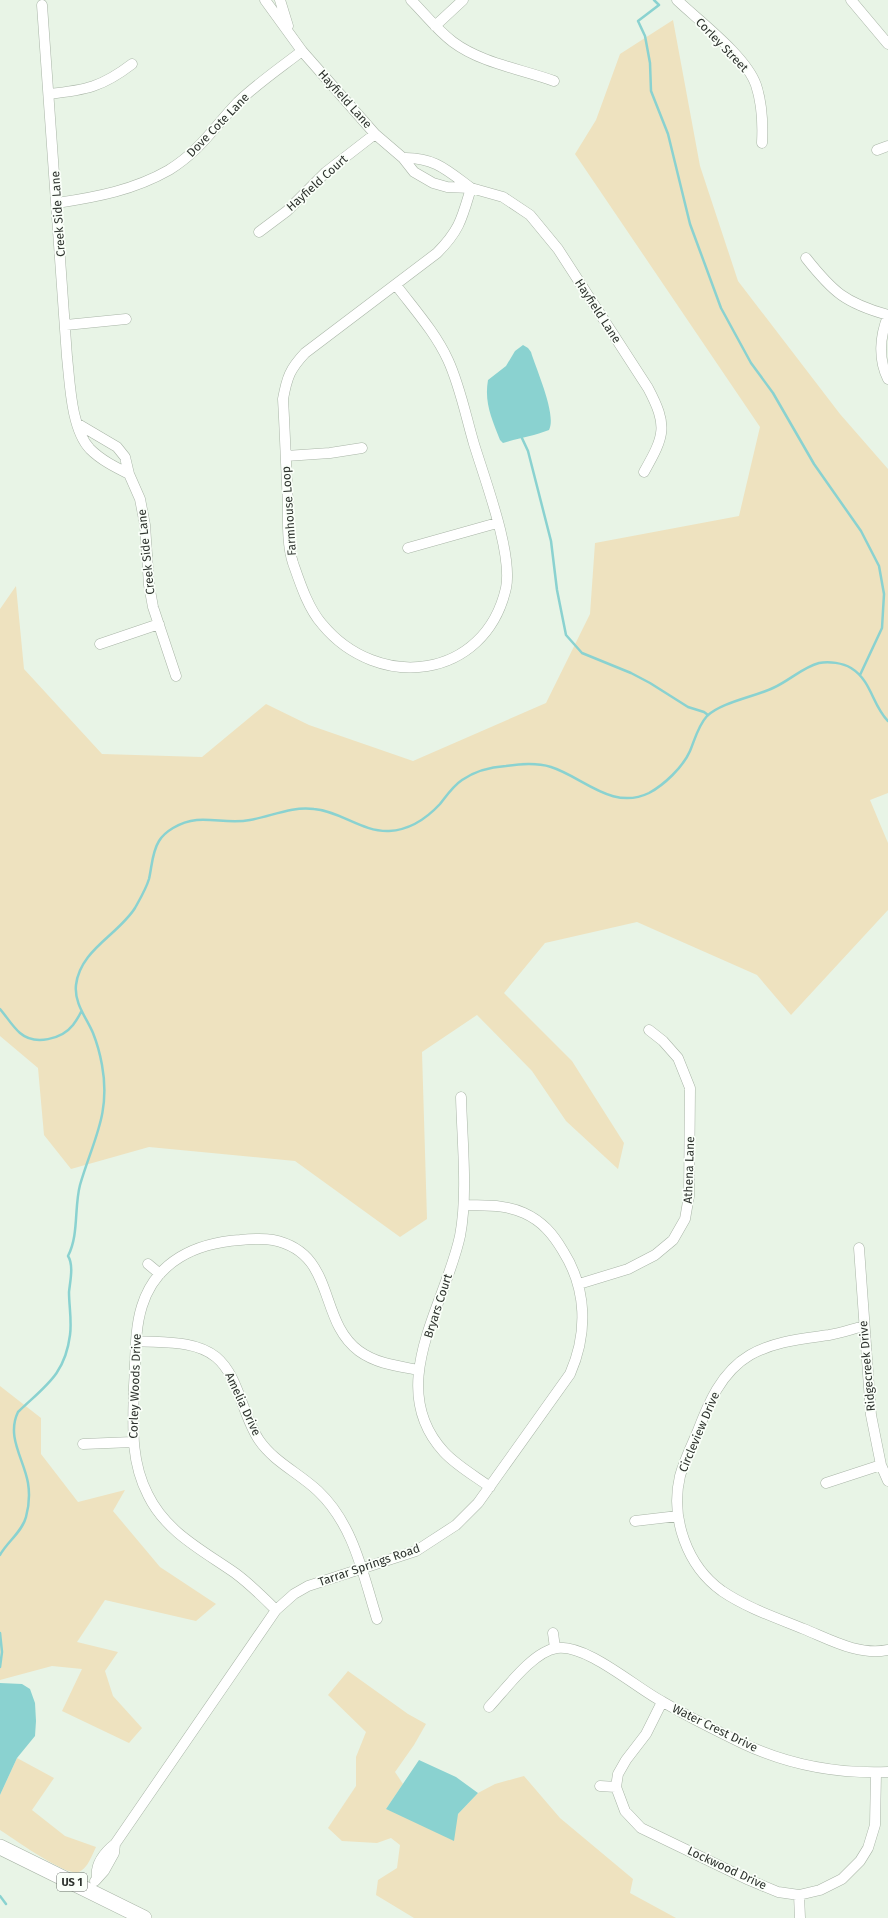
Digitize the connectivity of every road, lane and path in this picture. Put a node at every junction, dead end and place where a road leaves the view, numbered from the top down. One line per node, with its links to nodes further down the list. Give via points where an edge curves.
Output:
1 (265, 0): 9 (street, Hayfield Lane)
2 (280, 0): 9 (street, Hayfield Lane)
3 (412, 0): 8 (street)
4 (463, 0): 8 (street)
5 (677, 0): 16 (street, Corley Street, via 723,42 756,84 761,107)
6 (851, 0): 10 (street)
7 (42, 5): 14 (street, Creek Side Lane)
8 (435, 26): 13 (street, via 466,50)
9 (291, 36): 11 (street, Hayfield Lane)
10 (888, 44)
11 (302, 51): 15 (street, Hayfield Lane); 21 (street, Dove Cote Lane, via 250,91 199,147 170,169 120,192)
12 (132, 64): 14 (street, via 98,86 80,91)
13 (554, 81)
14 (49, 94): 21 (street, Creek Side Lane)
15 (375, 134): 19 (street, Hayfield Lane); 22 (street, Hayfield Court, via 326,172 286,211)
16 (762, 143)
17 (888, 146): 18 (street)
18 (877, 150)
19 (403, 158): 20 (street, Hayfield Lane, via 420,158 441,166); 20 (street, Hayfield Lane, via 414,172 433,183 447,187)
20 (471, 188): 24 (street, Farmhouse Loop, via 452,238 437,253); 32 (street, Hayfield Lane, via 503,197 530,215 558,249 648,388 662,422 658,447)
21 (57, 203): 27 (street, Creek Side Lane)
22 (259, 232)
23 (806, 258): 25 (street, via 827,284 840,295 862,307)
24 (396, 284): 31 (street, Farmhouse Loop, via 305,353 292,366 283,399); 34 (street, Farmhouse Loop, via 433,334 449,362)
25 (888, 316): 28 (street, via 881,349 883,366)
26 (126, 320): 27 (street)
27 (66, 325): 29 (street, Creek Side Lane, via 67,357)
28 (888, 378)
29 (78, 424): 33 (street, Creek Side Lane, via 90,448 112,466); 33 (street, Creek Side Lane, via 117,447 125,457)
30 (362, 448): 31 (street)
31 (286, 456): 34 (street, Farmhouse Loop, via 289,534 292,560 298,576 321,623 345,645 372,661 400,668 418,668 435,665 460,655 475,644 487,630 506,587 507,569)
32 (644, 472)
33 (129, 474): 36 (street, Creek Side Lane, via 140,499 145,526 149,585)
34 (497, 523): 35 (street)
35 (408, 548)
36 (159, 624): 37 (street); 38 (street, Creek Side Lane)
37 (100, 644)
38 (176, 676)
39 (649, 1030): 45 (street, Athena Lane, via 678,1058 690,1088 689,1196 685,1219 673,1240 655,1256 628,1269)
40 (461, 1097): 41 (street, Bryars Court)
41 (464, 1205): 45 (street, Tarrar Springs Road, via 509,1208 525,1213 539,1222 557,1240); 48 (street, Bryars Court, via 456,1252 432,1321)
42 (859, 1248): 46 (street, Ridgecreek Drive)
43 (148, 1264): 44 (street)
44 (160, 1274): 47 (street, Corley Woods Drive, via 142,1306); 48 (street, Corley Woods Drive, via 178,1258 206,1244 257,1239 280,1242 301,1253 317,1270 338,1327 353,1346 379,1362)
45 (579, 1284): 54 (street, Tarrar Springs Road, via 583,1312 582,1334 577,1358 570,1374)
46 (864, 1326): 51 (street, Ridgecreek Drive, via 871,1416); 55 (street, Circleview Drive, via 830,1335 778,1343 751,1355 739,1364 718,1386 699,1426 680,1475)
47 (137, 1341): 49 (street, Corley Woods Drive); 57 (street, Amelia Drive, via 195,1346 222,1362 231,1375 244,1413 259,1440 275,1458 330,1503 347,1530)
48 (419, 1370): 54 (street, Bryars Court, via 419,1406 435,1442 457,1464)
49 (133, 1442): 50 (street); 58 (street, Corley Woods Drive, via 141,1481 156,1509 166,1521 189,1542 247,1582)
50 (83, 1444)
51 (881, 1465): 52 (street, Ridgecreek Drive); 53 (street)
52 (888, 1481)
53 (826, 1483)
54 (490, 1486): 57 (street, Tarrar Springs Road, via 468,1515 444,1535 416,1551)
55 (678, 1516): 56 (street); 62 (street, Circleview Drive, via 693,1557 722,1591 762,1612 838,1643 867,1652)
56 (635, 1521)
57 (362, 1570): 58 (street, Tarrar Springs Road, via 308,1586); 59 (street, Amelia Drive)
58 (276, 1610): 70 (street, Tarrar Springs Road, via 116,1844 107,1850 97,1868)
59 (377, 1620)
60 (553, 1633): 61 (street)
61 (555, 1648): 63 (street, Water Crest Drive, via 572,1649 597,1660); 64 (street, via 529,1665)
62 (888, 1650)
63 (662, 1702): 66 (street, Water Crest Drive, via 772,1755 820,1768); 68 (street, via 646,1734 623,1764)
64 (489, 1707)
65 (888, 1772): 66 (street, Water Crest Drive)
66 (876, 1773): 71 (street, Lockwood Drive, via 875,1825 864,1855 848,1874 835,1883 817,1892)
67 (600, 1786): 68 (street)
68 (616, 1787): 71 (street, Lockwood Drive, via 625,1811 640,1828 749,1880 778,1892)
69 (0, 1847): 70 (main road, US 1)
70 (93, 1884): 72 (main road, US 1)
71 (799, 1895): 73 (street)
72 (144, 1918)
73 (800, 1918)

